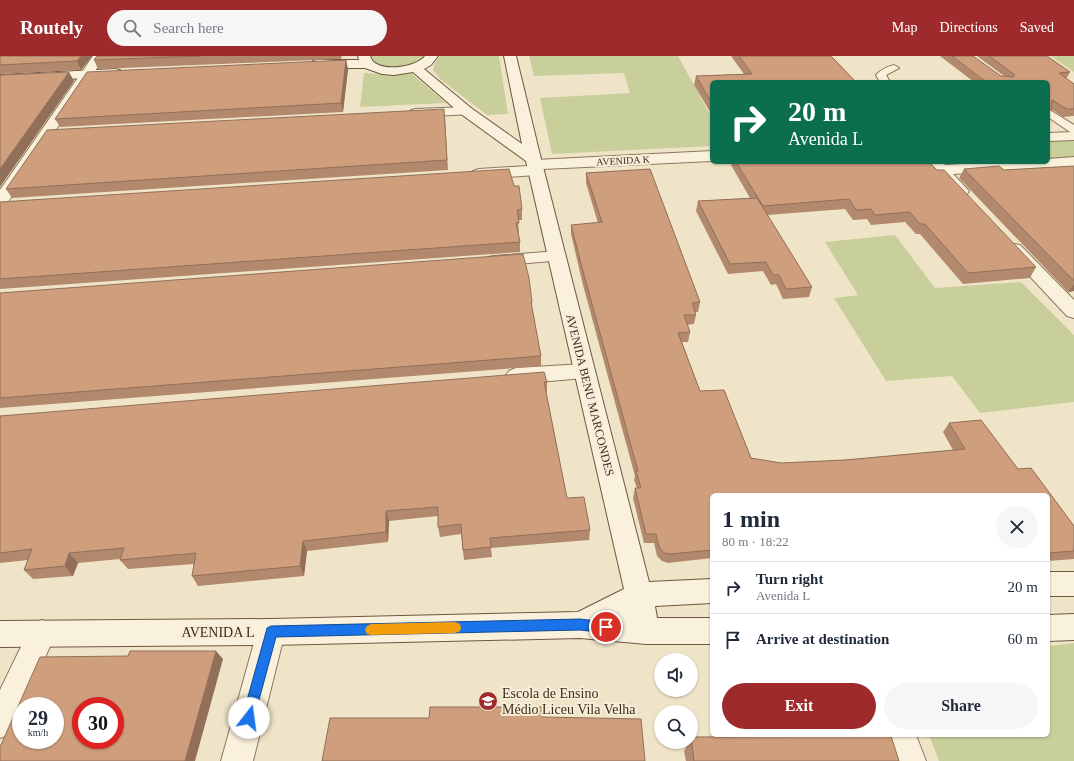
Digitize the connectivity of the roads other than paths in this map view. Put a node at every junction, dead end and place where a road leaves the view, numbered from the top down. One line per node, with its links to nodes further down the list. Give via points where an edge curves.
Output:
1 (322, 56): 5 (street)
2 (432, 56): 7 (street, via 425,64)
3 (510, 56): 25 (street, AVENIDA BENU MARCONDES)
4 (365, 60): 5 (street); 7 (street, via 381,70)
5 (306, 61)
6 (92, 65): 9 (street); 10 (street); 11 (street); 18 (street)
7 (416, 68): 13 (street)
8 (894, 68): 12 (lane, via 882,74)
9 (125, 69)
10 (0, 71)
11 (0, 79)
12 (884, 80)
13 (466, 111): 15 (street); 25 (street)
14 (1050, 113): 16 (lane)
15 (403, 114)
16 (1074, 130)
17 (63, 133): 18 (street)
18 (47, 134): 28 (street)
19 (1074, 136): 20 (street)
20 (1050, 137)
21 (710, 156): 25 (street, AVENIDA K)
22 (1073, 163): 24 (street)
23 (1028, 164): 26 (street)
24 (1050, 164)
25 (535, 165): 27 (street, AVENIDA K); 31 (street, AVENIDA BENU MARCONDES)
26 (937, 166): 29 (street)
27 (465, 175)
28 (0, 202)
29 (973, 204)
30 (1005, 238): 33 (street)
31 (557, 256): 32 (street); 34 (street, AVENIDA BENU MARCONDES)
32 (477, 262)
33 (1074, 312)
34 (584, 371): 35 (street); 39 (street, AVENIDA BENU MARCONDES)
35 (497, 378)
36 (1050, 584): 37 (street)
37 (1074, 584)
38 (710, 591): 39 (street, AVENIDA L)
39 (639, 595): 40 (street, AVENIDA L); 43 (street, AVENIDA BENU MARCONDES)
40 (580, 625): 43 (street, AVENIDA L); 45 (street, AVENIDA L)
41 (1074, 627): 42 (street)
42 (1050, 628)
43 (646, 631): 44 (street, AVENIDA L)
44 (710, 631)
45 (271, 632): 46 (street, AVENIDA L); 50 (street)
46 (42, 633): 47 (street, AVENIDA L); 48 (street)
47 (0, 634)
48 (0, 723)
49 (902, 737): 51 (street)
50 (237, 761)
51 (910, 761)

